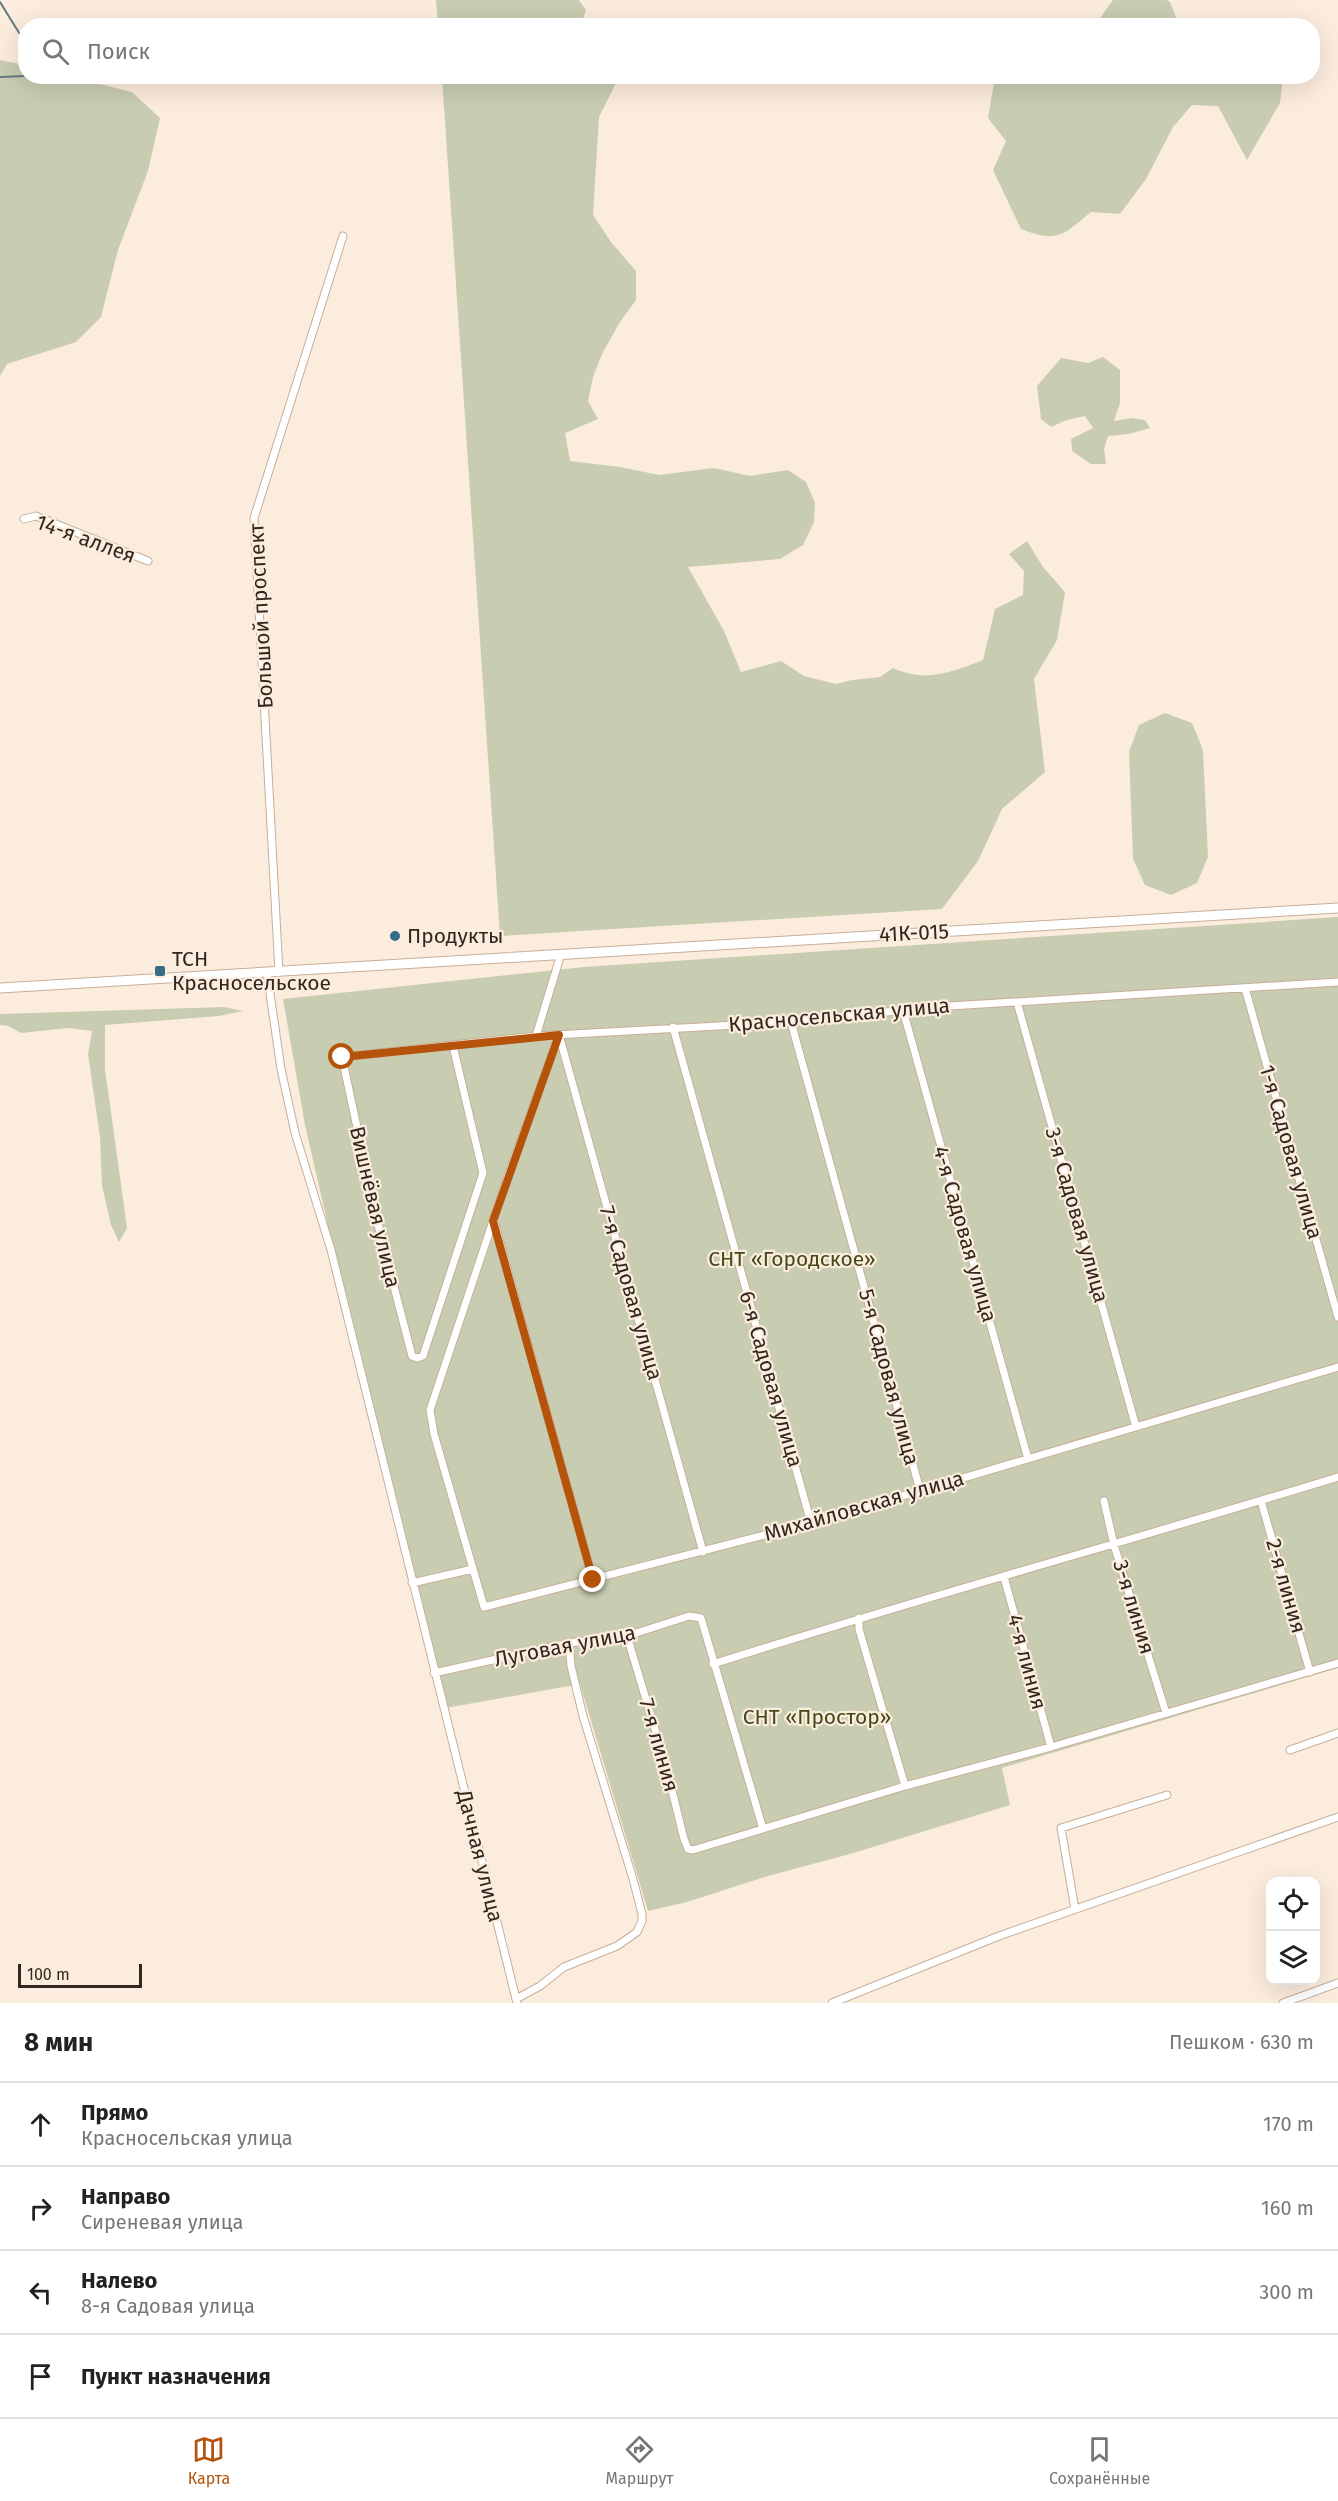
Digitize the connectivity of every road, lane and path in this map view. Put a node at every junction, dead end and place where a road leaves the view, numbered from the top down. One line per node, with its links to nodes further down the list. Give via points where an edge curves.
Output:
1 (343, 236): 6 (street, Большой проспект, via 255,518)
2 (24, 519): 3 (street, 14-я аллея, via 36,516)
3 (148, 561)
4 (1338, 908): 5 (main road, 41К-015)
5 (561, 954): 6 (main road, 41К-015); 16 (street)
6 (279, 972): 7 (main road, 41К-015)
7 (267, 973): 9 (main road, 41К-015); 34 (street, Дачная улица, via 295,1133 331,1250)
8 (1338, 982): 10 (street, Красносельская улица)
9 (0, 988)
10 (1245, 988): 11 (street, Красносельская улица); 20 (street, 1-я Садовая улица)
11 (1017, 1002): 12 (street, Красносельская улица); 22 (street, 3-я Садовая улица)
12 (903, 1010): 13 (street, Красносельская улица); 23 (street, 4-я Садовая улица)
13 (791, 1022): 14 (street, Красносельская улица); 25 (street, 5-я Садовая улица)
14 (673, 1027): 15 (street, Красносельская улица); 28 (street, 6-я Садовая улица)
15 (559, 1035): 16 (street, Красносельская улица); 19 (street); 30 (street, 7-я Садовая улица)
16 (536, 1036): 17 (street, Красносельская улица)
17 (453, 1046): 18 (street, Красносельская улица); 18 (street, Вишнёвая улица, via 483,1173 423,1356 417,1358 411,1356 376,1221)
18 (342, 1057)
19 (493, 1221): 31 (street, via 430,1410); 33 (street)
20 (1338, 1317)
21 (1338, 1367): 22 (street, Михайловская улица)
22 (1136, 1428): 23 (street, Михайловская улица)
23 (1028, 1459): 25 (street, Михайловская улица)
24 (1338, 1477): 27 (street)
25 (920, 1490): 28 (street, Михайловская улица)
26 (1104, 1501): 29 (street, 3-я линия)
27 (1261, 1501): 29 (street); 40 (street, 2-я линия)
28 (811, 1523): 30 (street, Михайловская улица)
29 (1114, 1545): 32 (street); 42 (street, 3-я линия)
30 (703, 1552): 33 (street, Михайловская улица)
31 (473, 1569): 33 (street, Михайловская улица, via 484,1607); 34 (street)
32 (1004, 1577): 35 (street); 44 (street, 4-я линия)
33 (593, 1580)
34 (412, 1583): 41 (street, Дачная улица)
35 (859, 1618): 39 (street); 46 (street)
36 (627, 1636): 37 (street, Луговая улица); 39 (street, Луговая улица, via 694,1616 701,1618); 49 (street, 7-я линия, via 688,1849)
37 (568, 1643): 41 (street, Луговая улица); 52 (street, via 583,1716 642,1921 637,1932 617,1946 564,1967)
38 (1338, 1663): 40 (street)
39 (713, 1664): 49 (street)
40 (1310, 1672): 42 (street)
41 (434, 1673): 52 (street, Дачная улица)
42 (1166, 1713): 44 (street)
43 (1338, 1733): 45 (street)
44 (1051, 1747): 46 (street)
45 (1290, 1750)
46 (905, 1786): 49 (street)
47 (1167, 1795): 50 (street, via 1060,1828)
48 (1338, 1817): 50 (street)
49 (763, 1829)
50 (1075, 1909): 53 (street)
51 (1338, 1983): 54 (street)
52 (516, 2001)
53 (831, 2003)
54 (1284, 2003)

